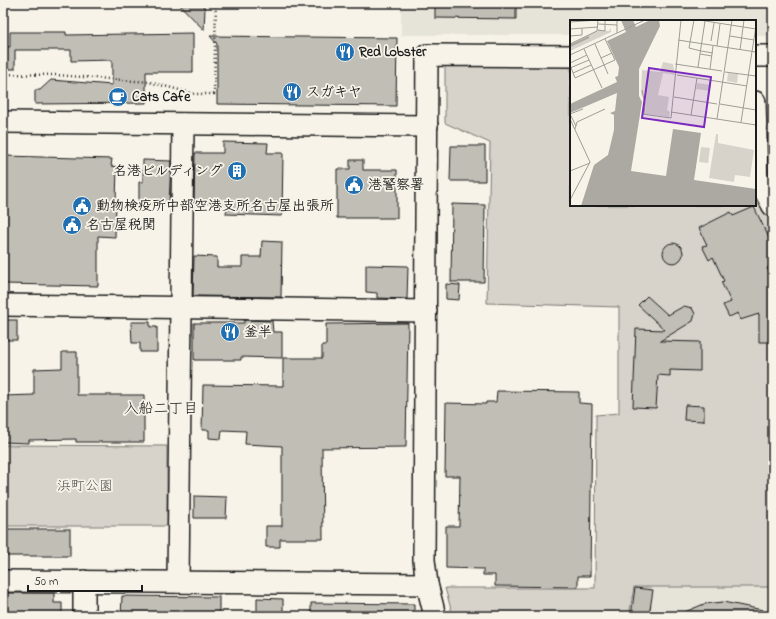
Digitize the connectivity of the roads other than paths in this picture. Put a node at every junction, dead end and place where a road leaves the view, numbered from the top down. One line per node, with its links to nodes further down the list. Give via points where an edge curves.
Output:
1 (570, 56): 6 (street, via 427,55)
2 (756, 56): 3 (street)
3 (773, 56)
4 (3, 122): 5 (street)
5 (183, 124): 6 (street); 10 (street)
6 (427, 126): 11 (street)
7 (756, 177): 8 (street)
8 (773, 206)
9 (3, 304): 10 (street)
10 (182, 308): 11 (street); 14 (street)
11 (426, 311): 15 (street, via 424,560)
12 (3, 581): 13 (street)
13 (84, 581): 14 (street); 16 (street)
14 (178, 582): 15 (street)
15 (427, 584): 17 (street)
16 (84, 616)
17 (436, 616)

